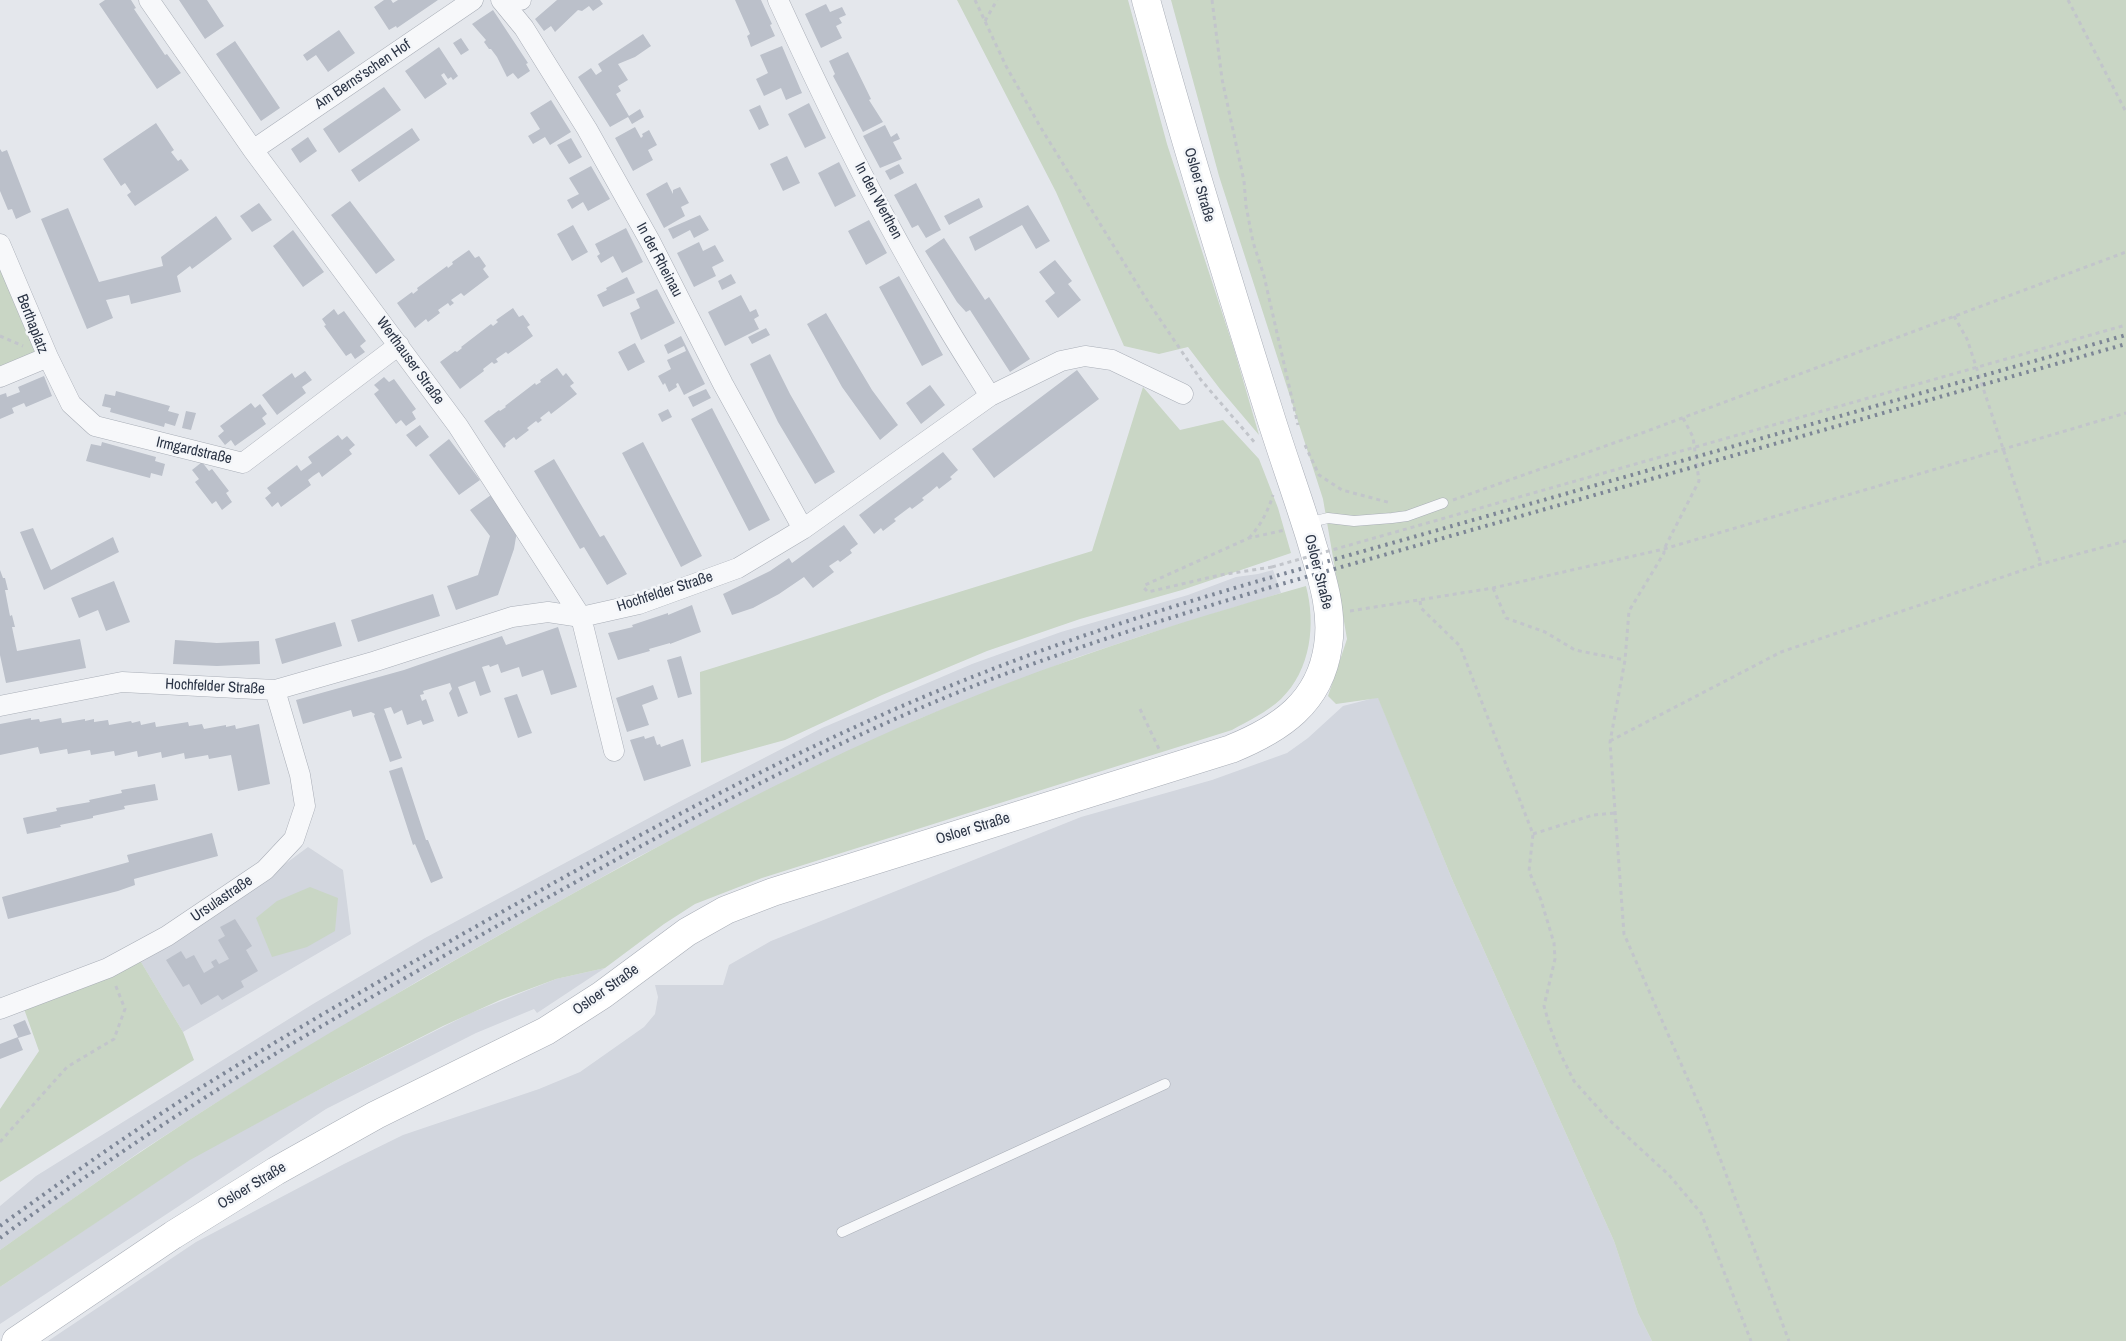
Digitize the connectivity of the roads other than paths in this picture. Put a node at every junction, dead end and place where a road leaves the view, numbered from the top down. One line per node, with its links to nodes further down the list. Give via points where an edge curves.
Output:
1 (149, 0): 6 (street, Werthauser Straße)
2 (473, 0): 6 (street, Am Berns'schen Hof)
3 (501, 0): 15 (street, In der Rheinau, via 524,28 587,129)
4 (778, 0): 12 (street, In den Werthen, via 888,222 936,309)
5 (1146, 0): 14 (main road, Osloer Straße)
6 (253, 150): 8 (street, Werthauser Straße)
7 (0, 244): 9 (street, Berthaplatz)
8 (399, 345): 9 (street, Irmgardstraße, via 243,463 95,426 71,404); 16 (street, Werthauser Straße, via 458,426)
9 (48, 358): 10 (street, Berthaplatz)
10 (0, 377)
11 (1183, 394): 12 (street, Hochfelder Straße, via 1112,360 1086,356 1060,361)
12 (990, 396): 15 (street, Hochfelder Straße)
13 (1443, 503): 14 (lane, via 1407,516 1354,521 1328,518)
14 (1299, 526): 23 (main road, Osloer Straße, via 1325,592 1329,614 1328,646 1324,665 1308,697 1281,724 1252,740 772,892 709,918 602,995 530,1040 428,1088 276,1171 172,1235)
15 (803, 529): 16 (street, Hochfelder Straße, via 738,568 639,604)
16 (582, 617): 17 (street, Hochfelder Straße, via 548,612 512,617); 19 (street, Werthauser Straße)
17 (275, 690): 18 (street, Hochfelder Straße, via 122,682); 20 (street, Ursulastraße, via 300,775 305,806 294,839 265,870 167,936 108,968)
18 (0, 706)
19 (614, 751)
20 (0, 1009)
21 (1165, 1084): 22 (lane)
22 (842, 1232)
23 (16, 1341)

